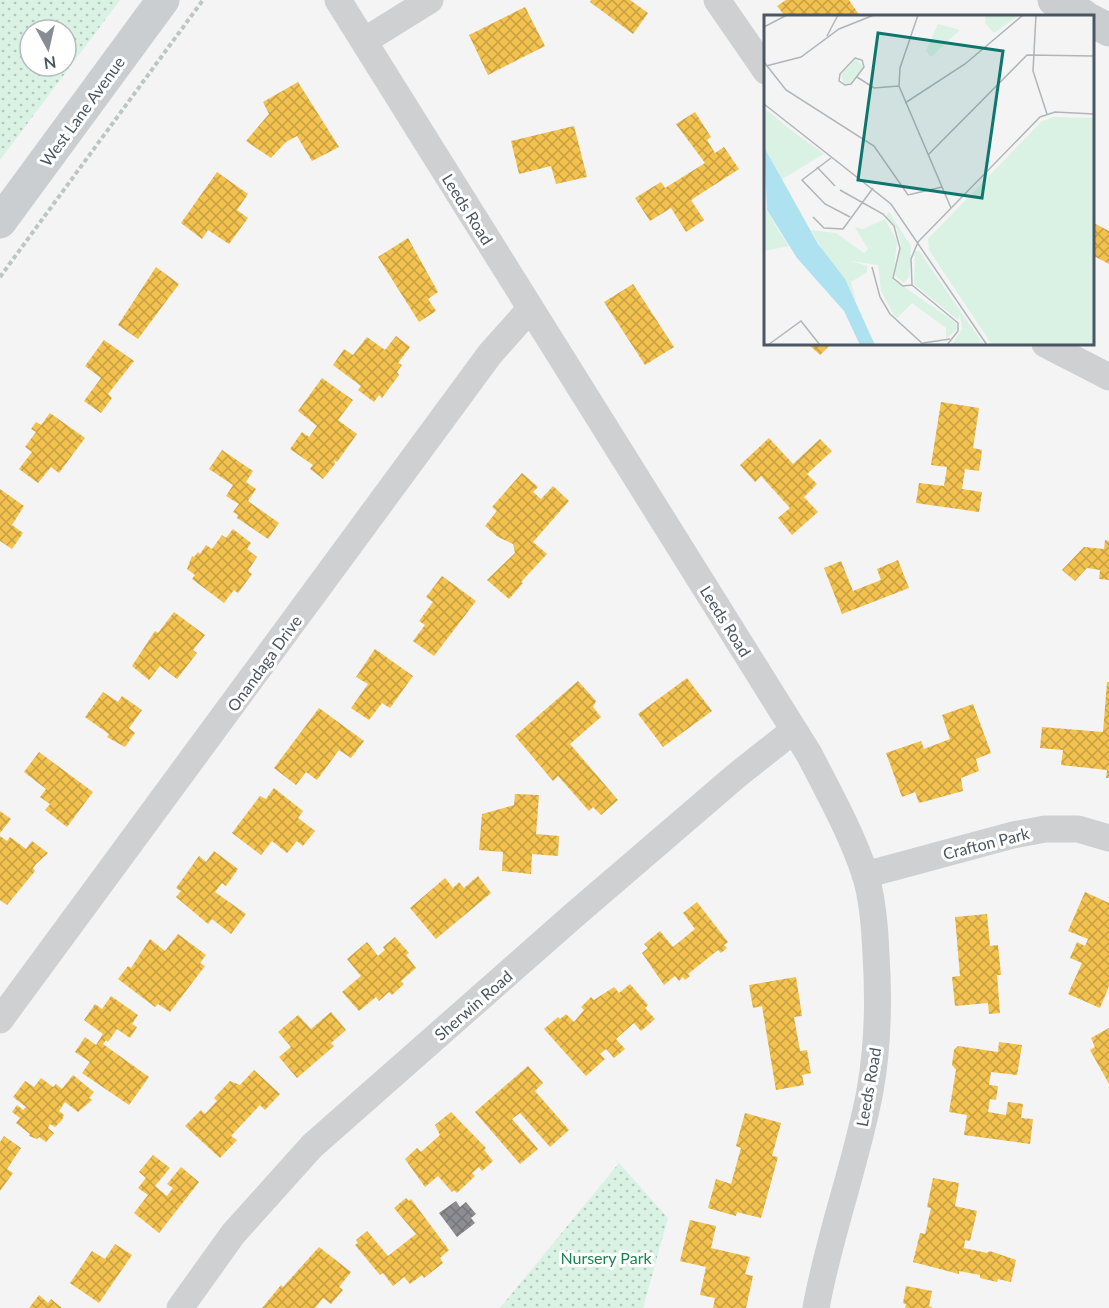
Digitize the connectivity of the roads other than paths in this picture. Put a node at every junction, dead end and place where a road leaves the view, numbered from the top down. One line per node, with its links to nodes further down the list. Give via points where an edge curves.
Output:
1 (163, 0): 11 (main road, West Lane Avenue)
2 (338, 0): 9 (street, Leeds Road)
3 (430, 0): 9 (street)
4 (717, 0): 10 (street)
5 (1054, 0): 6 (main road)
6 (1082, 15)
7 (1094, 22): 8 (main road)
8 (1109, 30)
9 (364, 41): 12 (street, Leeds Road)
10 (764, 70)
11 (0, 222)
12 (530, 309): 16 (street, Leeds Road); 19 (street, Onandaga Drive, via 490,354)
13 (1049, 345): 14 (street)
14 (1071, 350): 15 (street)
15 (1109, 377)
16 (794, 730): 18 (street, Leeds Road, via 840,815); 20 (street, Sherwin Road, via 573,916 312,1146 233,1234)
17 (1109, 838): 18 (street, Crafton Park, via 1078,829 1046,829)
18 (865, 875): 21 (street, Leeds Road, via 875,933 877,1036 867,1101 830,1237)
19 (0, 1020)
20 (180, 1308)
21 (816, 1308)

